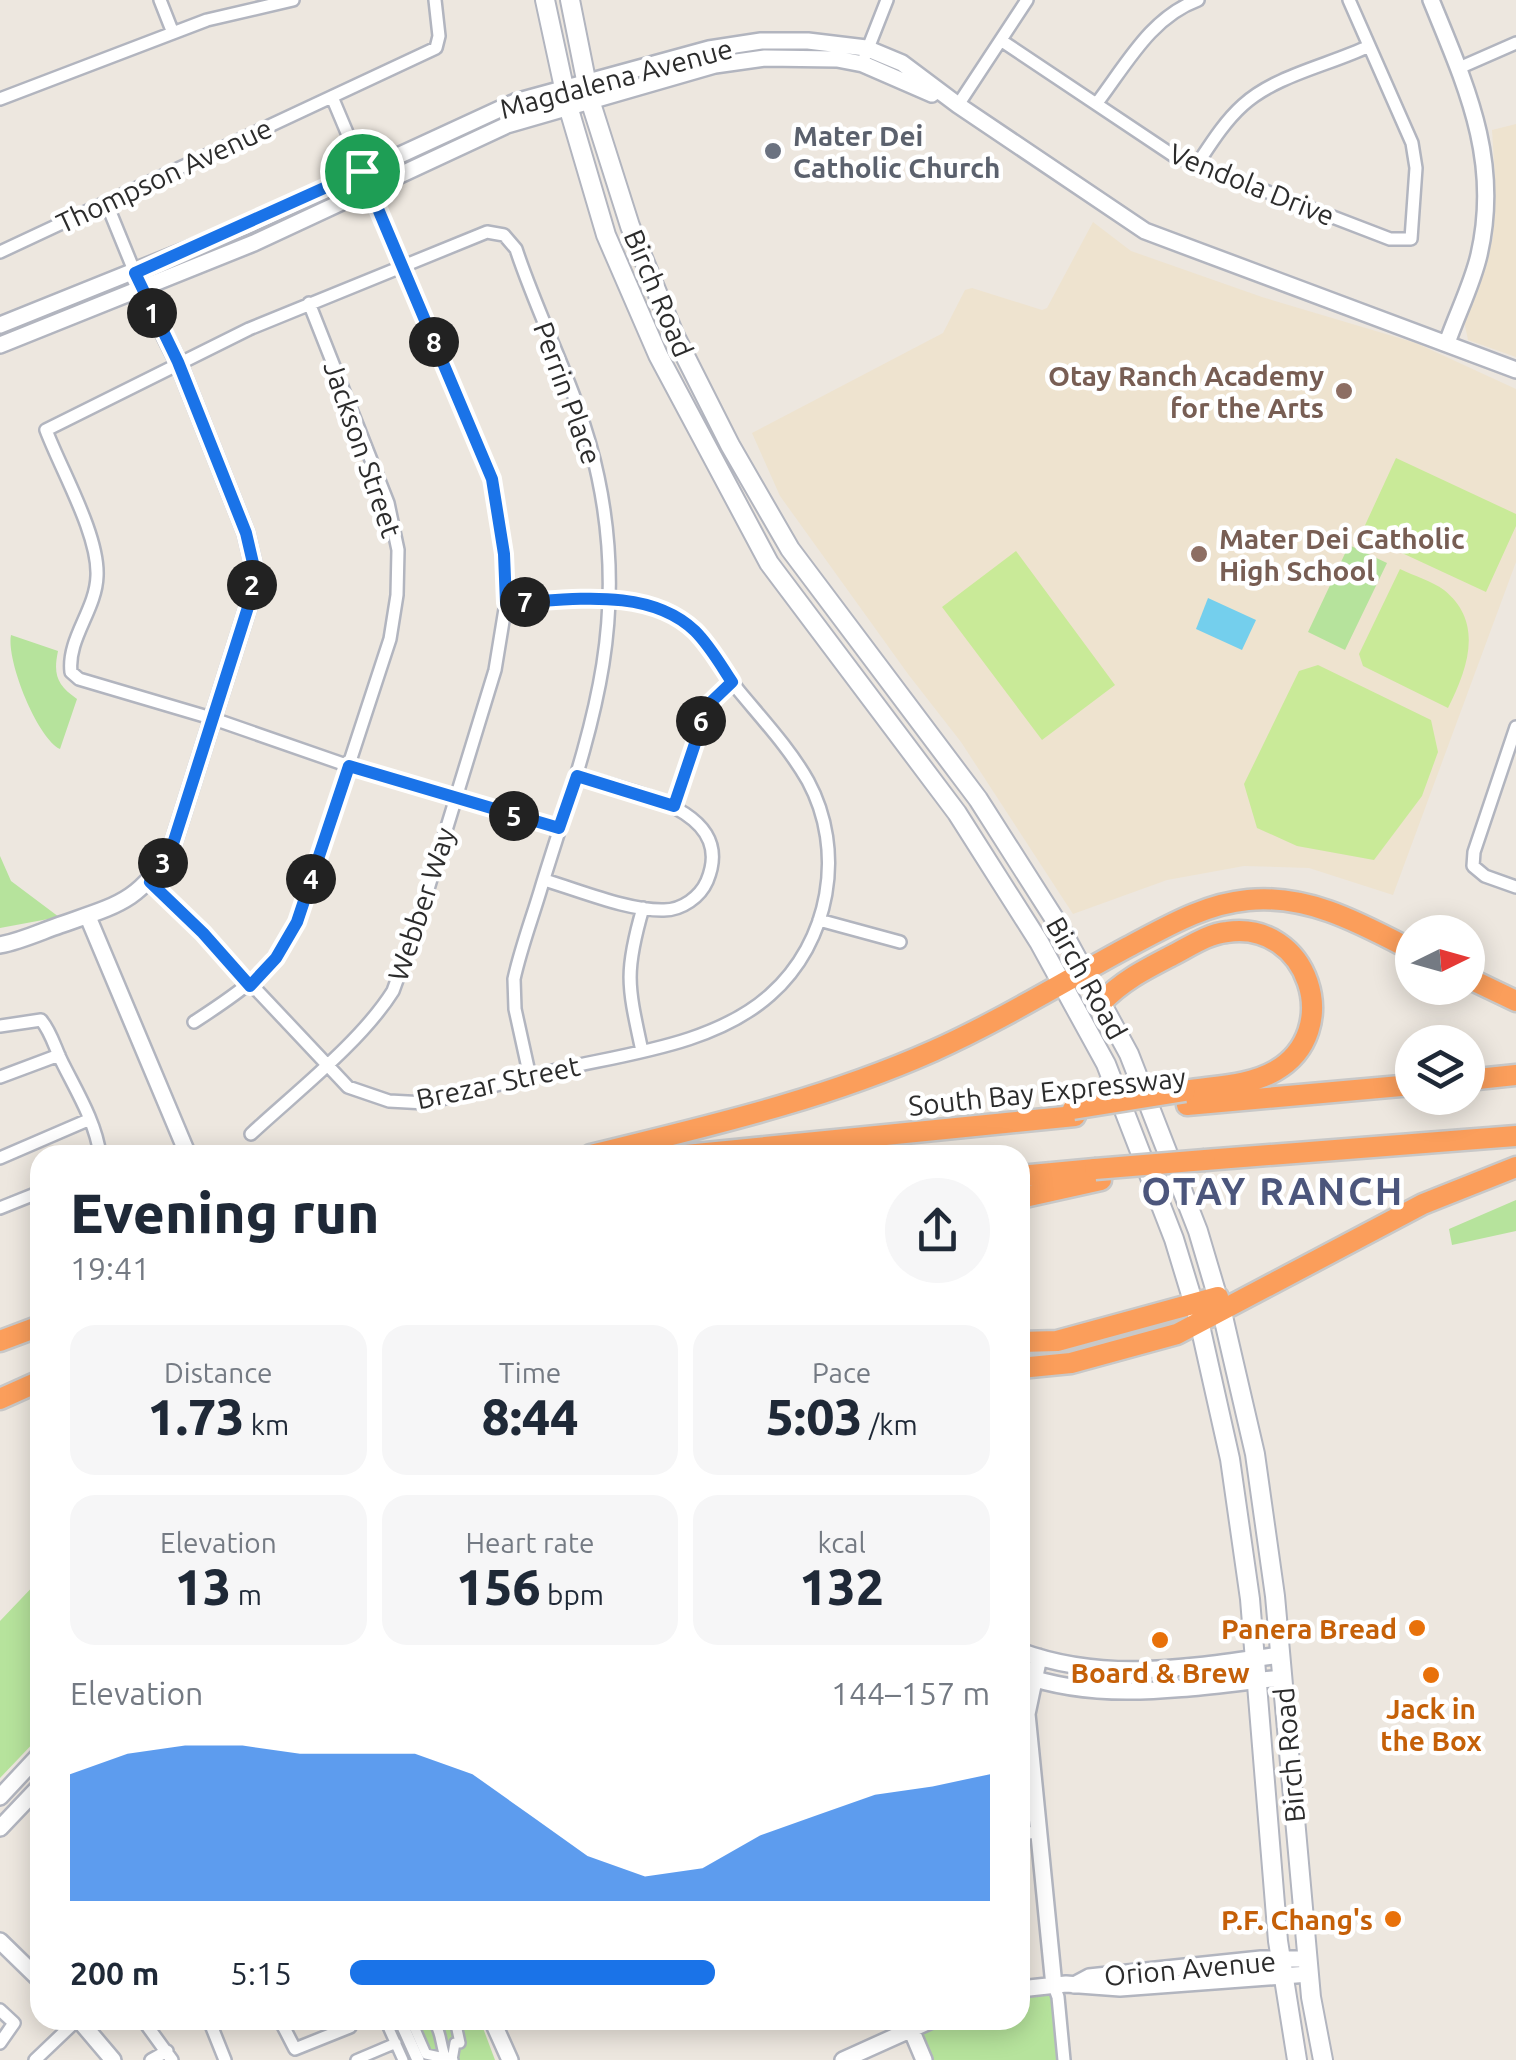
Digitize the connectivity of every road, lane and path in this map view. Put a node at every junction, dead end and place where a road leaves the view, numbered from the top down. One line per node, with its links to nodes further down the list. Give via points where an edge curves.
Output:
1 (160, 0): 11 (street)
2 (293, 0): 11 (street)
3 (434, 0): 18 (street, Thompson Avenue, via 436,48)
4 (545, 0): 19 (main road, Birch Road)
5 (570, 0): 17 (main road, Birch Road)
6 (887, 0): 15 (street)
7 (1027, 0): 12 (street)
8 (1198, 0): 21 (street, via 1170,11 1154,27)
9 (1349, 0): 14 (street)
10 (1430, 0): 16 (street)
11 (173, 33): 20 (street)
12 (1002, 41): 21 (street, Vendola Drive); 22 (street)
13 (1516, 43): 16 (street)
14 (1369, 46): 23 (street, via 1244,103); 23 (street, Vendola Drive, via 1412,143 1412,239 1390,238)
15 (865, 56): 17 (street, Magdalena Avenue, via 765,58); 22 (street, Magdalena Avenue, via 902,63)
16 (1459, 68): 33 (street, via 1484,142 1486,214 1478,258)
17 (588, 92): 19 (street, Magdalena Avenue); 57 (main road, Birch Road, via 630,226 674,334 739,463 790,549 978,799)
18 (332, 97): 24 (street, Webber Way); 26 (street, Thompson Avenue)
19 (566, 98): 24 (street, Magdalena Avenue, via 505,106); 25 (street, Magdalena Avenue); 58 (main road, Birch Road, via 606,235 658,355 769,563 957,813)
20 (0, 99)
21 (1097, 103): 23 (street, Vendola Drive)
22 (958, 105): 33 (street, Magdalena Avenue, via 1145,231)
23 (1196, 166)
24 (362, 171): 25 (street, Webber Way); 29 (street, Magdalena Avenue)
25 (370, 188): 28 (street, Webber Way); 30 (street, Magdalena Avenue)
26 (106, 202): 27 (street, Thompson Avenue); 29 (street)
27 (0, 252)
28 (403, 269): 31 (street); 37 (street, Perrin Place, via 487,232 504,235 516,248 596,468); 38 (street, Webber Way, via 494,486)
29 (135, 273): 30 (street); 32 (street, Magdalena Avenue)
30 (142, 290): 34 (street, Magdalena Avenue); 35 (street)
31 (309, 303): 35 (street); 43 (street, Jackson Street, via 388,503 398,550 394,626)
32 (0, 325)
33 (1447, 343): 36 (street, Magdalena Avenue)
34 (0, 345)
35 (178, 362): 40 (street, via 253,563 249,604); 40 (street, via 46,430 95,551 98,576 69,658 71,672)
36 (1516, 370)
37 (610, 601): 38 (street, Brezar Street); 39 (street, Brezar Street, via 638,602 678,618); 44 (street, Perrin Place, via 605,668)
38 (506, 603): 45 (street, Webber Way, via 495,670)
39 (732, 682): 46 (street, via 708,705); 53 (street, Brezar Street, via 817,799 829,870)
40 (210, 718): 43 (street); 49 (street, via 172,847)
41 (1516, 727): 42 (street)
42 (1511, 756): 50 (street, via 1473,866)
43 (349, 766): 45 (street); 59 (street, Jackson Street, via 297,922)
44 (577, 776): 46 (street); 47 (street, Perrin Place)
45 (456, 798): 47 (street); 67 (street, Webber Way, via 393,990)
46 (674, 806): 51 (street, via 706,831 712,868 704,888 679,908)
47 (559, 828): 48 (street, Perrin Place)
48 (544, 880): 51 (street); 69 (street, Perrin Place, via 514,979)
49 (150, 882): 52 (street); 59 (street, Brezar Street)
50 (1516, 887)
51 (643, 908): 65 (street, via 628,984)
52 (88, 917): 56 (street); 80 (street)
53 (819, 920): 54 (street); 65 (street, Brezar Street, via 796,966 760,1002 729,1023)
54 (900, 942)
55 (1395, 942): 57 (highway, via 1316,906 1248,900 1189,916)
56 (0, 945)
57 (1084, 971): 58 (highway); 62 (main road, Birch Road)
58 (1062, 983): 81 (highway, via 870,1076); 91 (main road, Birch Road, via 1106,1064)
59 (250, 986): 63 (street, Jackson Street); 67 (street, Brezar Street)
60 (1485, 986): 61 (highway)
61 (1516, 1002)
62 (1102, 1003): 73 (highway, via 1122,982 1224,932 1257,933 1294,955 1313,1004 1295,1054 1259,1078); 90 (main road, Birch Road, via 1129,1054)
63 (194, 1022)
64 (0, 1026): 66 (street, via 41,1020)
65 (642, 1050): 69 (street, Brezar Street)
66 (59, 1056): 70 (street); 74 (street)
67 (326, 1065): 69 (street, Brezar Street, via 348,1086 389,1101 426,1102); 75 (street, Webber Way)
68 (1516, 1075): 71 (highway)
69 (530, 1077)
70 (0, 1078)
71 (1485, 1078)
72 (1395, 1086): 73 (highway, South Bay Expressway)
73 (1186, 1098): 82 (highway, South Bay Expressway, bridge)
74 (88, 1120): 77 (street); 79 (street)
75 (251, 1134)
76 (1516, 1136): 85 (highway, bridge, via 1200,1160)
77 (30, 1145)
78 (30, 1145): 83 (street)
79 (98, 1145)
80 (184, 1145)
81 (632, 1145)
82 (779, 1145)
83 (0, 1158)
84 (1516, 1167): 90 (highway, via 1471,1182)
85 (1098, 1175): 86 (highway); 87 (highway)
86 (1030, 1176)
87 (1030, 1195)
88 (30, 1196): 89 (street)
89 (0, 1208)
90 (1220, 1304): 91 (highway); 99 (main road, Birch Road, via 1255,1454)
91 (1196, 1313): 94 (highway); 95 (highway, via 1164,1338); 101 (main road, Birch Road, via 1230,1459)
92 (30, 1330): 93 (highway)
93 (0, 1341)
94 (1030, 1342)
95 (1030, 1367)
96 (30, 1385): 97 (highway)
97 (0, 1398)
98 (1030, 1654): 100 (street)
99 (1280, 1655): 101 (street); 104 (main road, Birch Road)
100 (1038, 1657): 101 (street, via 1077,1668 1133,1671); 102 (street)
101 (1255, 1658): 105 (main road, Birch Road)
102 (1030, 1671)
103 (1030, 1677): 105 (street, via 1130,1692)
104 (1282, 1678): 105 (street); 114 (main road, Birch Road)
105 (1257, 1680): 115 (main road, Birch Road)
106 (1030, 1739): 111 (street)
107 (30, 1764): 108 (street)
108 (0, 1796)
109 (30, 1796): 110 (street)
110 (0, 1828)
111 (1037, 1832): 112 (street); 117 (street)
112 (1030, 1833)
113 (0, 1940): 116 (street)
114 (1308, 1966): 115 (street, Orion Avenue); 147 (main road, Birch Road)
115 (1282, 1967): 117 (street, Orion Avenue, via 1089,1977); 146 (main road, Birch Road)
116 (30, 1970)
117 (1054, 1986): 118 (street, Orion Avenue); 145 (street)
118 (1030, 1988)
119 (0, 2010): 132 (street, via 14,2023)
120 (67, 2030): 135 (street)
121 (87, 2030): 136 (street)
122 (150, 2030): 133 (street)
123 (213, 2030): 138 (street)
124 (285, 2030): 125 (street, via 294,2049)
125 (342, 2030)
126 (438, 2030): 134 (street)
127 (458, 2030): 134 (street, via 460,2043)
128 (496, 2030): 142 (street)
129 (900, 2030): 143 (street)
130 (911, 2030): 144 (street)
131 (412, 2035): 134 (street, via 426,2054); 139 (street); 140 (street); 141 (street)
132 (0, 2042)
133 (169, 2055): 137 (street)
134 (448, 2059)
135 (35, 2060)
136 (113, 2060)
137 (148, 2060)
138 (225, 2060)
139 (356, 2060)
140 (403, 2060)
141 (418, 2060)
142 (510, 2060)
143 (843, 2060)
144 (924, 2060)
145 (1064, 2060)
146 (1297, 2060)
147 (1323, 2060)

